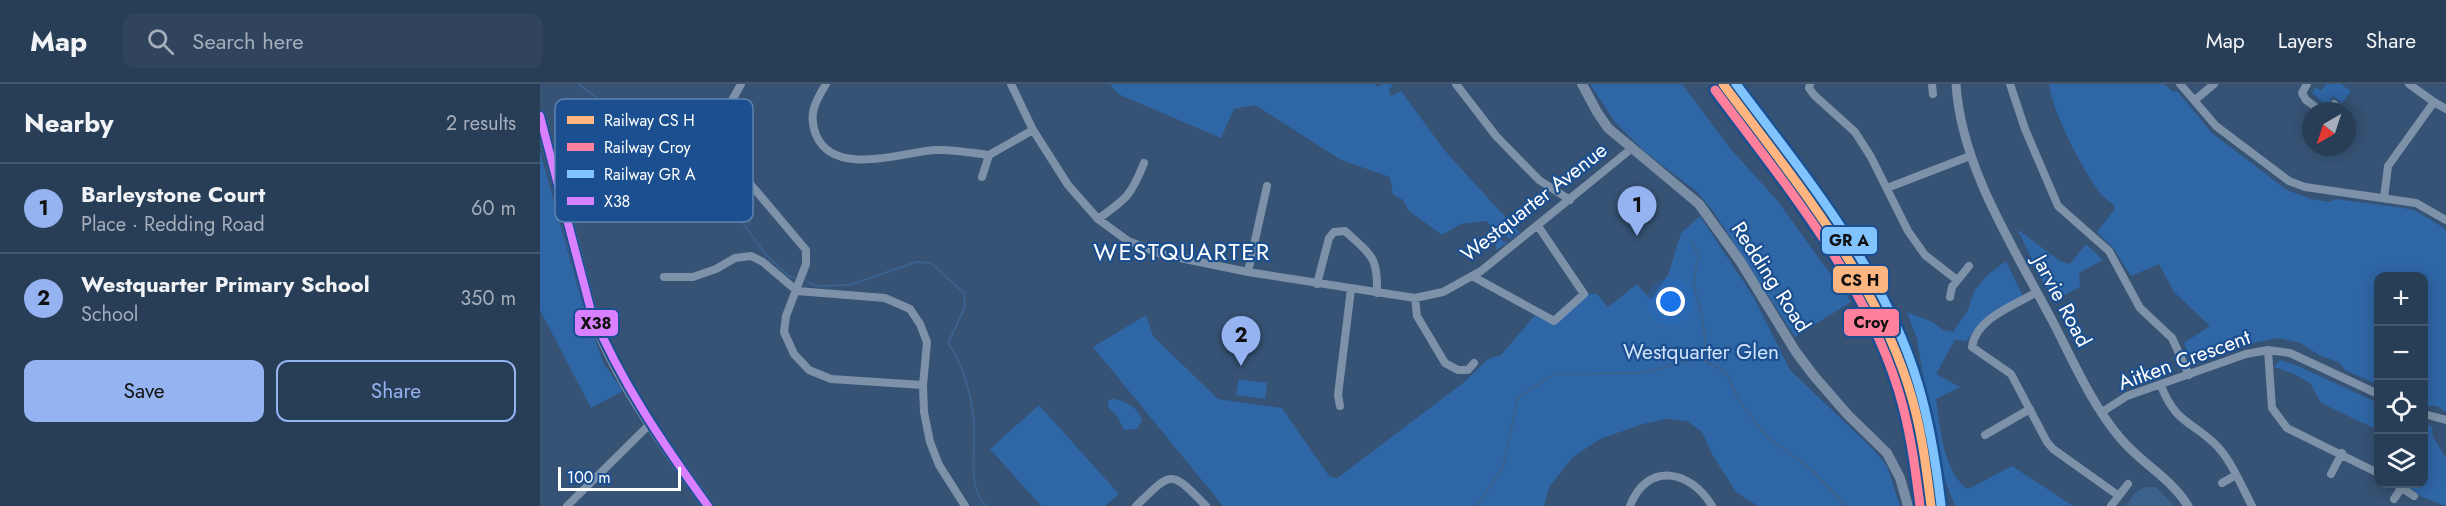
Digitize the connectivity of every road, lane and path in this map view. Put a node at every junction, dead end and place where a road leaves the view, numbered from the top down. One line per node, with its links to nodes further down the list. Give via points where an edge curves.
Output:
1 (741, 84): 15 (street)
2 (826, 84): 23 (street, via 815,102 811,122 820,143 831,153 850,160 936,150)
3 (1011, 84): 21 (street, Westquarter Avenue)
4 (1456, 84): 32 (street, via 1496,136 1539,180)
5 (1582, 84): 22 (main road, Redding Road, via 1608,128)
6 (1810, 84): 30 (street, via 1814,95 1855,132)
7 (1932, 84): 14 (street)
8 (1956, 84): 24 (street, Jarvie Road, via 1958,112)
9 (2010, 84): 51 (street, via 2058,206 2109,251 2140,308 2172,338)
10 (2180, 84): 16 (street)
11 (2214, 84): 16 (street)
12 (2307, 84): 17 (street, via 2302,93)
13 (2409, 84): 18 (street)
14 (1933, 94)
15 (733, 99)
16 (2194, 100): 31 (street, via 2216,126 2289,181 2305,188)
17 (2310, 102)
18 (2434, 102): 19 (street); 31 (street, via 2388,166)
19 (2446, 109)
20 (540, 116): 26 (main road)
21 (1033, 130): 23 (street); 33 (street, Westquarter Avenue, via 1068,185)
22 (1631, 149): 32 (street, Westquarter Avenue); 80 (main road, Redding Road, via 1699,204 1814,376 1887,453)
23 (989, 155): 27 (street)
24 (1970, 156): 30 (street); 45 (street, Jarvie Road)
25 (1144, 163): 33 (street, via 1134,189)
26 (555, 173)
27 (982, 177)
28 (1267, 186): 38 (street)
29 (753, 187): 44 (street, via 806,250 806,264)
30 (1887, 188): 41 (street, via 1925,255)
31 (2384, 198): 34 (street, via 2416,203)
32 (1570, 200): 36 (street, Westquarter Avenue)
33 (1098, 219): 38 (street, Westquarter Avenue, via 1128,241 1149,250)
34 (2446, 220)
35 (568, 222): 60 (main road, via 591,311 616,369)
36 (1538, 226): 39 (street, Westquarter Avenue); 39 (street, via 1584,294 1554,321)
37 (1969, 266): 41 (street)
38 (1248, 272): 42 (street, Westquarter Avenue)
39 (1472, 276): 48 (street, Westquarter Avenue, via 1443,292)
40 (664, 278): 44 (street, via 693,278 735,258 751,256)
41 (1957, 280): 47 (street)
42 (1317, 284): 43 (street, Westquarter Avenue); 46 (street, via 1329,238 1334,232 1345,231 1369,254 1377,269)
43 (1351, 289): 46 (street, Westquarter Avenue); 55 (street, via 1338,395)
44 (797, 291): 52 (street, via 885,298 910,309 927,342); 52 (street, via 784,332 794,354 809,370 831,379)
45 (2037, 292): 56 (street, via 1986,322 1972,347 2012,374); 57 (street, Jarvie Road)
46 (1377, 293): 48 (street, Westquarter Avenue)
47 (1950, 297)
48 (1415, 298): 50 (street, via 1417,316 1445,363 1458,370 1468,370)
49 (2268, 350): 51 (street, Aitken Crescent); 54 (street, Aitken Crescent, via 2290,353); 62 (street, via 2272,408 2278,419 2287,428)
50 (1474, 363)
51 (2189, 375): 53 (street, Aitken Crescent)
52 (923, 385): 75 (street, via 930,442)
53 (2161, 386): 57 (street, Aitken Crescent, via 2127,396); 65 (street, via 2179,418 2217,446)
54 (2374, 392)
55 (1340, 406)
56 (2030, 409): 61 (street); 70 (street, via 2053,449)
57 (2102, 412): 82 (street, Jarvie Road, via 2122,440 2180,493)
58 (2428, 415): 59 (street)
59 (2446, 420)
60 (651, 423): 73 (street); 74 (main road)
61 (1986, 435)
62 (2342, 453): 63 (street); 64 (street)
63 (2374, 470)
64 (2331, 474)
65 (2236, 475): 66 (street); 83 (street)
66 (2222, 483)
67 (2128, 484): 70 (street)
68 (2398, 488): 72 (street)
69 (2403, 488): 71 (street)
70 (2119, 496): 81 (street)
71 (2415, 496)
72 (2394, 499)
73 (567, 506)
74 (708, 506)
75 (964, 506)
76 (1136, 506): 77 (street, via 1170,478 1183,483)
77 (1206, 506)
78 (1630, 506): 79 (street, via 1646,484 1672,475 1694,484)
79 (1712, 506)
80 (1908, 506)
81 (2111, 506)
82 (2188, 506)
83 (2252, 506)

